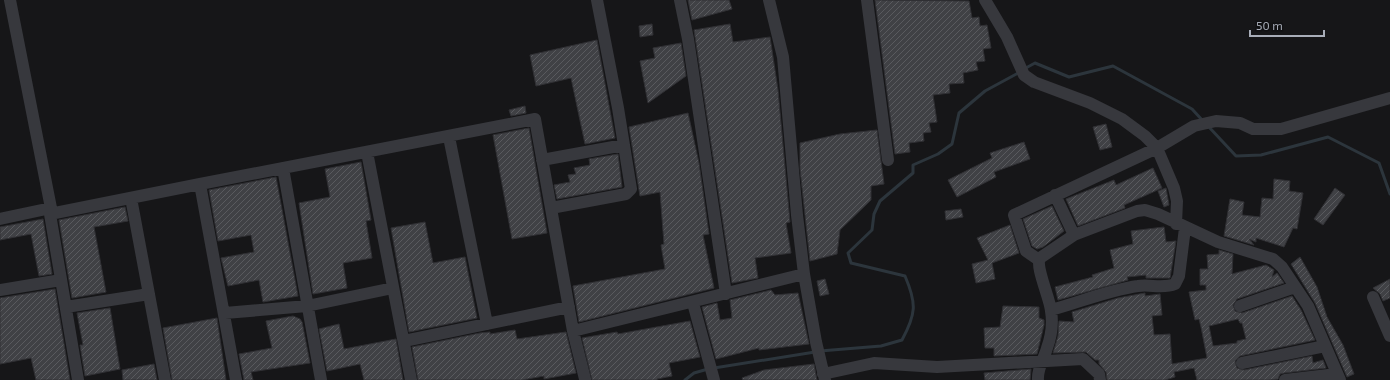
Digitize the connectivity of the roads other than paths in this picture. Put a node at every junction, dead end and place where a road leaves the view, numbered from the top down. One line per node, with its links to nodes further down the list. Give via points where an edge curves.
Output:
1 (10, 0): 19 (street, via 51,208)
2 (597, 0): 9 (street)
3 (680, 0): 29 (street)
4 (769, 0): 23 (street, via 783,57)
5 (867, 0): 13 (street)
6 (986, 0): 10 (street, via 1024,74 1034,82 1090,103 1122,119)
7 (1390, 98): 10 (street, via 1281,129 1253,129 1240,123 1216,121 1194,126)
8 (449, 137): 11 (street); 12 (street, via 535,120); 38 (street)
9 (624, 145): 12 (street); 18 (street, via 631,186 629,192)
10 (1157, 148): 16 (street); 20 (street, via 1174,188)
11 (367, 152): 14 (street); 26 (street)
12 (542, 160): 18 (street)
13 (888, 160)
14 (283, 168): 15 (street); 32 (street)
15 (200, 184): 17 (street); 37 (street)
16 (1055, 195): 21 (street); 22 (street, via 1013,216 1026,251)
17 (132, 198): 24 (street, via 50,214); 28 (street)
18 (551, 208): 35 (street)
19 (0, 219)
20 (1180, 226): 21 (street, via 1145,210); 25 (street, via 1218,242 1273,259 1282,267); 36 (street, via 1179,276 1175,284 1139,286)
21 (1074, 235): 22 (street)
22 (1039, 260): 36 (street)
23 (804, 274): 29 (street); 45 (street)
24 (61, 280): 27 (street); 34 (street)
25 (1295, 287): 33 (street); 42 (street, via 1308,306)
26 (393, 288): 32 (street); 41 (street)
27 (0, 290)
28 (149, 294): 34 (street); 49 (street)
29 (726, 294): 31 (street)
30 (1373, 297): 40 (street)
31 (693, 302): 39 (street); 47 (street)
32 (307, 306): 37 (street); 51 (street)
33 (1240, 306)
34 (66, 307): 48 (street)
35 (569, 307): 38 (street); 39 (street)
36 (1052, 310): 43 (street, via 1047,348)
37 (225, 313): 50 (street)
38 (487, 324): 41 (street)
39 (573, 332): 53 (street)
40 (1390, 336)
41 (404, 341): 52 (street)
42 (1326, 346): 44 (street); 46 (street)
43 (1041, 361): 45 (street, via 938,367 874,363); 54 (street); 55 (street, via 1083,359 1099,374)
44 (1242, 363)
45 (824, 374)
46 (1338, 377): 56 (street)
47 (713, 379)
48 (78, 380)
49 (165, 380)
50 (236, 380)
51 (321, 380)
52 (411, 380)
53 (584, 380)
54 (1038, 380)
55 (1100, 380)
56 (1285, 380)

